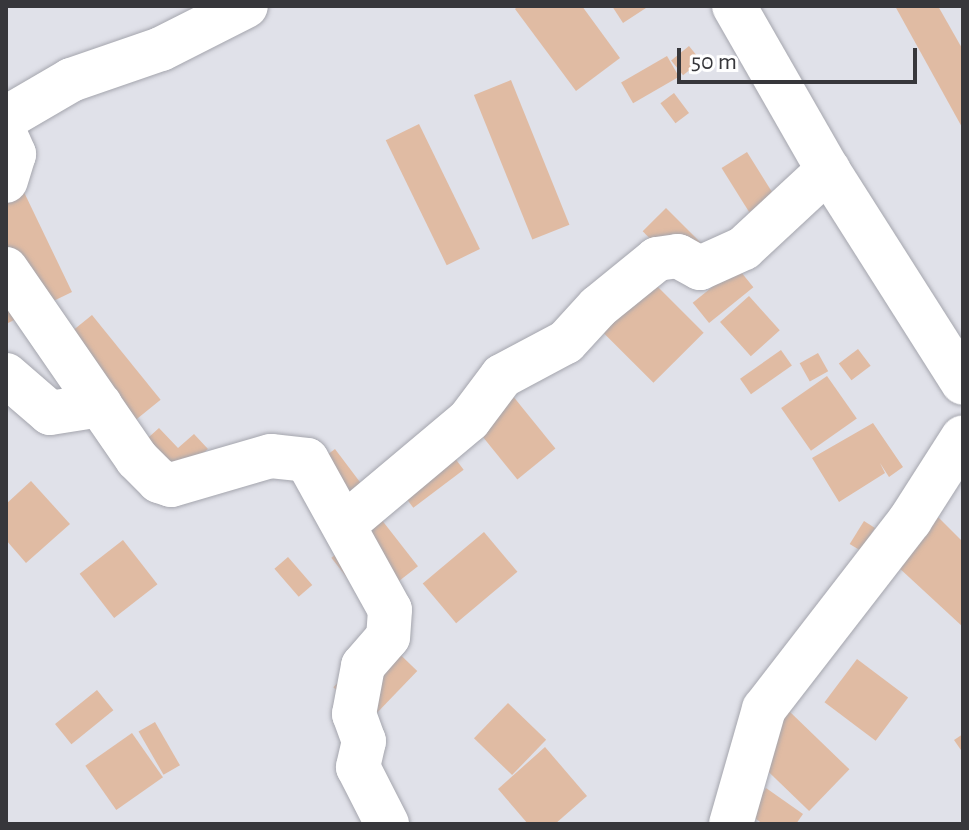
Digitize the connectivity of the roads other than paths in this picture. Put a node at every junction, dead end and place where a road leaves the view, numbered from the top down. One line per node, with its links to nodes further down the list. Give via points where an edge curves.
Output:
1 (246, 6): 3 (street, via 161,49 71,80)
2 (734, 6): 5 (street)
3 (6, 118)
4 (6, 136): 6 (street, via 14,154)
5 (828, 170): 9 (street); 12 (street, via 744,248 700,268 678,256 657,259 598,307 566,342 502,376 469,420)
6 (6, 181)
7 (6, 269): 10 (street)
8 (6, 375): 10 (street, via 50,413)
9 (963, 383)
10 (100, 405): 12 (street, via 159,481 171,485 271,456 295,455 307,460)
11 (963, 437): 14 (street, via 910,520 764,709)
12 (345, 524): 13 (street, via 367,560 392,623 388,637 364,662 354,714 364,741 358,767)
13 (387, 824)
14 (731, 824)

